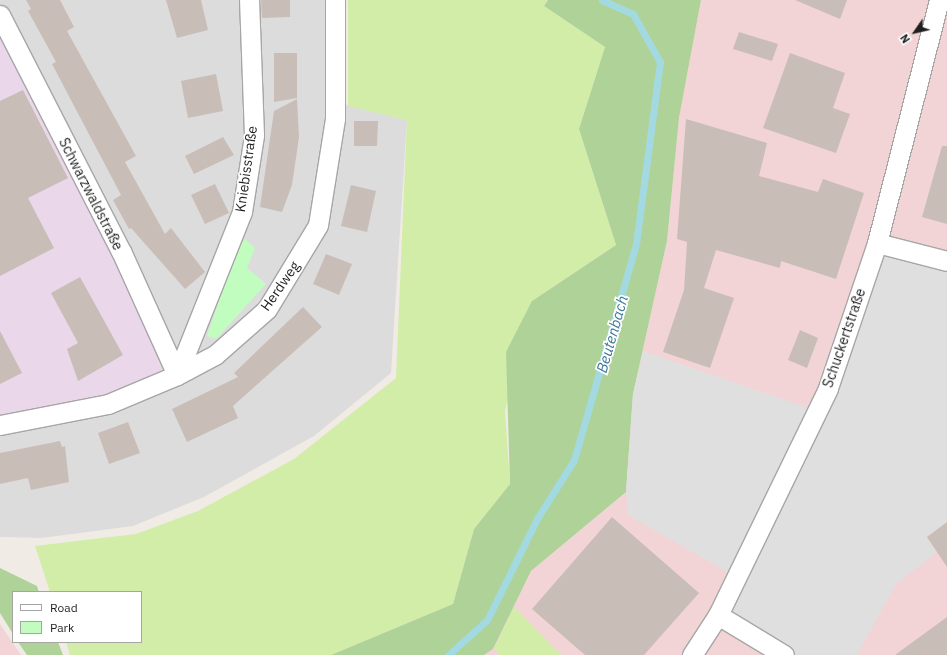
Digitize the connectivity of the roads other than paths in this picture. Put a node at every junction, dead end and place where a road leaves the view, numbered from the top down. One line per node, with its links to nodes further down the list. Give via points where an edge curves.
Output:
1 (249, 0): 7 (street, Kniebisstraße, via 254,135 242,212)
2 (335, 0): 7 (street, Herdweg, via 335,119 318,225 267,308 215,355)
3 (939, 0): 5 (street, Schuckertstraße)
4 (0, 15): 7 (street, Schwarzwaldstraße, via 121,252)
5 (877, 243): 6 (street); 9 (street, Schuckertstraße, via 828,388)
6 (947, 261)
7 (177, 375): 8 (street, Herdweg, via 108,404)
8 (0, 425)
9 (718, 614): 10 (street, Schuckertstraße); 11 (street)
10 (692, 655)
11 (784, 655)

